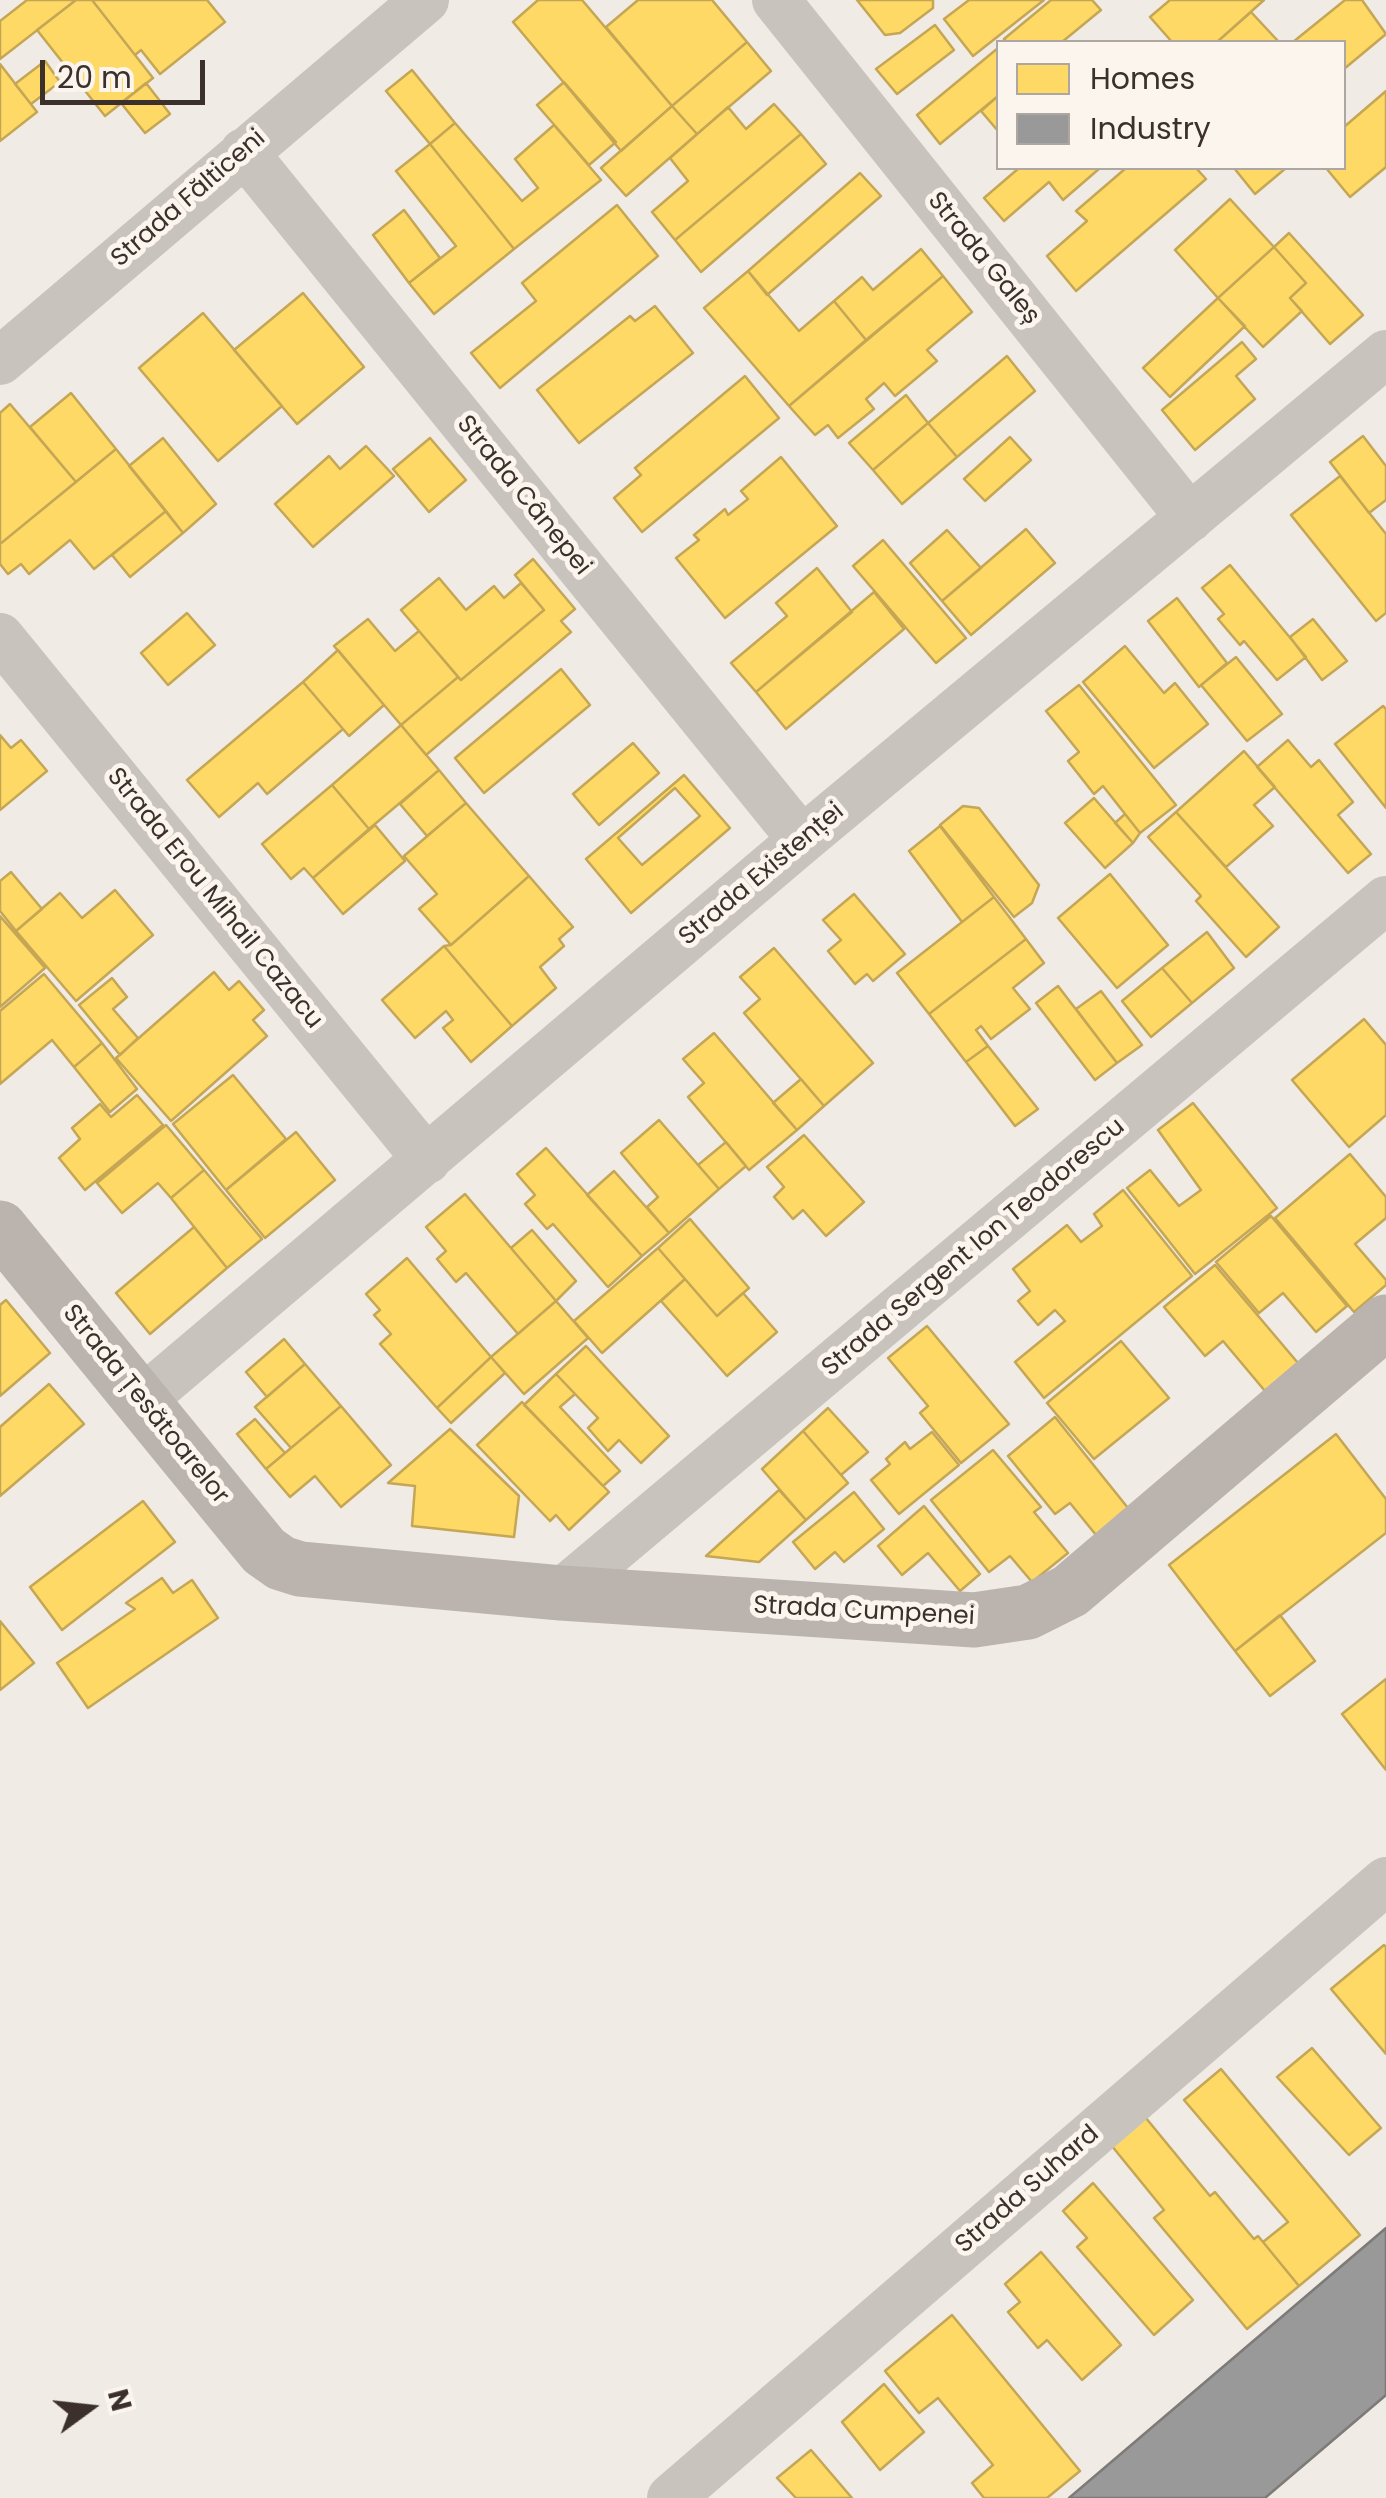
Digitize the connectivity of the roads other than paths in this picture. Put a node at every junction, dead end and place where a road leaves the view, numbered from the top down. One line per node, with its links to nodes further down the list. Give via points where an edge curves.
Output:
1 (425, 0): 3 (street, Strada Fălticeni)
2 (776, 0): 6 (street, Strada Galeș)
3 (244, 152): 5 (street, Strada Fălticeni); 8 (street, Strada Cânepei)
4 (1386, 354): 6 (street, Strada Existenței)
5 (0, 361)
6 (1190, 518): 8 (street, Strada Existenței)
7 (0, 637): 10 (street, Strada Erou Mihail Cazacu)
8 (802, 840): 10 (street, Strada Existenței)
9 (1386, 900): 15 (street, Strada Sergent Ion Teodorescu)
10 (427, 1160): 13 (street, Strada Existenței)
11 (0, 1228): 13 (street, Strada Țesătoarelor)
12 (1386, 1322): 15 (street, Strada Cumpenei, via 1070,1591 1028,1612 974,1620)
13 (142, 1400): 14 (street, Strada Țesătoarelor, via 264,1551)
14 (300, 1569): 15 (street, Strada Cumpenei)
15 (560, 1594)
16 (1386, 1882): 17 (street, Strada Suhard)
17 (671, 2498)

